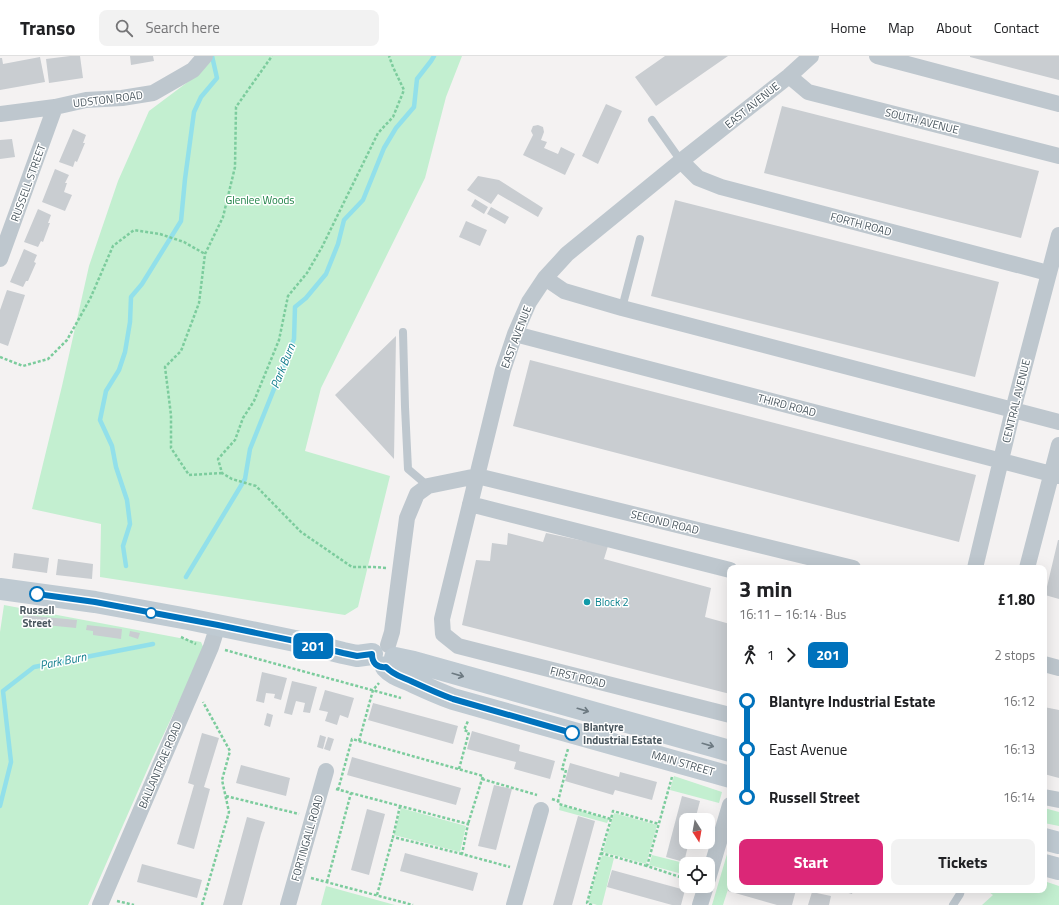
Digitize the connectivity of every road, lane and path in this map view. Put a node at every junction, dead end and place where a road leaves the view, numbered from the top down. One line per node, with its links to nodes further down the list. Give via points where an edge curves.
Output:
1 (205, 56): 8 (street, UDSTON ROAD, via 193,70 153,93 86,100)
2 (272, 56): 15 (path, via 236,107 235,167 223,217)
3 (389, 56): 27 (path, via 404,90 393,117 378,133 315,260 288,296 279,340 254,401 243,418 235,440 218,459)
4 (811, 56): 6 (street, EAST AVENUE)
5 (877, 56): 7 (street)
6 (789, 76): 11 (street, SOUTH AVENUE, via 808,92); 12 (street, EAST AVENUE)
7 (1059, 104)
8 (55, 107): 9 (street, UDSTON ROAD); 16 (street, RUSSELL STREET)
9 (0, 114)
10 (652, 120): 12 (lane)
11 (1059, 156)
12 (681, 161): 17 (street, FORTH ROAD, via 698,178 721,187); 18 (street, EAST AVENUE, via 567,254)
13 (1059, 235): 17 (street, CENTRAL AVENUE)
14 (640, 239): 19 (lane)
15 (205, 254): 22 (path, via 184,242 160,234 134,230 113,246 90,299 67,340 48,359 23,366); 27 (path, via 199,303 181,351 165,367 171,415 171,448 189,475)
16 (0, 259)
17 (1048, 273): 23 (street, CENTRAL AVENUE)
18 (545, 278): 19 (street, via 564,291); 21 (street, EAST AVENUE, via 529,302)
19 (622, 308): 23 (street)
20 (404, 332): 30 (lane, via 404,407 408,469)
21 (515, 334): 26 (street, THIRD ROAD); 29 (street, EAST AVENUE, via 503,370)
22 (0, 357)
23 (1013, 410): 24 (street); 26 (street, CENTRAL AVENUE)
24 (1059, 422)
25 (1059, 445): 28 (street)
26 (1001, 461): 28 (street, THIRD ROAD); 33 (street, CENTRAL AVENUE)
27 (222, 473): 36 (path, via 232,479 256,486 301,532 352,567)
28 (1055, 475): 34 (street)
29 (477, 476): 30 (street); 31 (street, EAST AVENUE); 32 (street, SECOND ROAD)
30 (428, 486): 36 (street, via 417,494 407,518)
31 (470, 504): 35 (street); 38 (street, EAST AVENUE)
32 (841, 565)
33 (976, 565)
34 (1028, 565)
35 (727, 569)
36 (400, 570): 42 (street, via 392,632)
37 (0, 590): 39 (main road, via 95,602)
38 (442, 620): 49 (street, FIRST ROAD, via 443,634 458,646)
39 (218, 625): 41 (street, BALLANTRAE ROAD); 42 (main road, via 357,656)
40 (177, 635): 41 (path)
41 (211, 647): 45 (street, BALLANTRAE ROAD); 46 (path)
42 (385, 656): 48 (main road, MAIN STREET, via 390,671 399,677 453,699); 51 (main road, one-way to 51)
43 (1047, 665): 44 (street)
44 (1059, 668)
45 (194, 686): 60 (path, via 230,751 222,780); 88 (street, BALLANTRAE ROAD)
46 (373, 690): 47 (path); 50 (path)
47 (401, 698)
48 (473, 704): 53 (path, via 464,730 469,732); 55 (main road, MAIN STREET)
49 (727, 714)
50 (359, 741): 53 (path); 58 (path, via 352,739)
51 (727, 750)
52 (575, 752): 63 (path, via 567,750 562,769 566,770)
53 (459, 769): 57 (path, via 483,776)
54 (674, 775): 70 (path)
55 (727, 776)
56 (324, 779): 58 (path); 67 (street, FORTINGALL ROAD)
57 (482, 779): 64 (path); 69 (path)
58 (338, 790): 59 (path)
59 (350, 793): 65 (path); 83 (path)
60 (226, 796): 67 (path); 89 (path, via 229,812)
61 (1047, 798): 62 (street)
62 (1059, 800)
63 (558, 801): 64 (path); 64 (path); 68 (path, via 559,804)
64 (545, 802): 80 (street)
65 (400, 806): 69 (path); 71 (path)
66 (727, 815): 76 (street)
67 (313, 818): 81 (street, FORTINGALL ROAD)
68 (611, 819): 70 (path, via 613,811); 74 (path)
69 (468, 824): 75 (path)
70 (659, 824): 77 (path)
71 (393, 836): 75 (path); 86 (path)
72 (1047, 840): 73 (main road)
73 (1059, 843)
74 (601, 853): 77 (path); 87 (path)
75 (462, 854): 80 (path)
76 (714, 857)
77 (647, 866): 82 (path)
78 (1047, 866): 79 (main road)
79 (1059, 869)
80 (523, 871): 92 (street)
81 (297, 874): 83 (path); 90 (street, FORTINGALL ROAD)
82 (679, 876)
83 (327, 882): 86 (path)
84 (704, 893): 94 (street)
85 (960, 893): 95 (lane)
86 (377, 896): 91 (path)
87 (586, 904): 93 (path)
88 (100, 905)
89 (202, 905)
90 (288, 905)
91 (413, 905)
92 (514, 905)
93 (592, 905)
94 (700, 905)
95 (953, 905)

